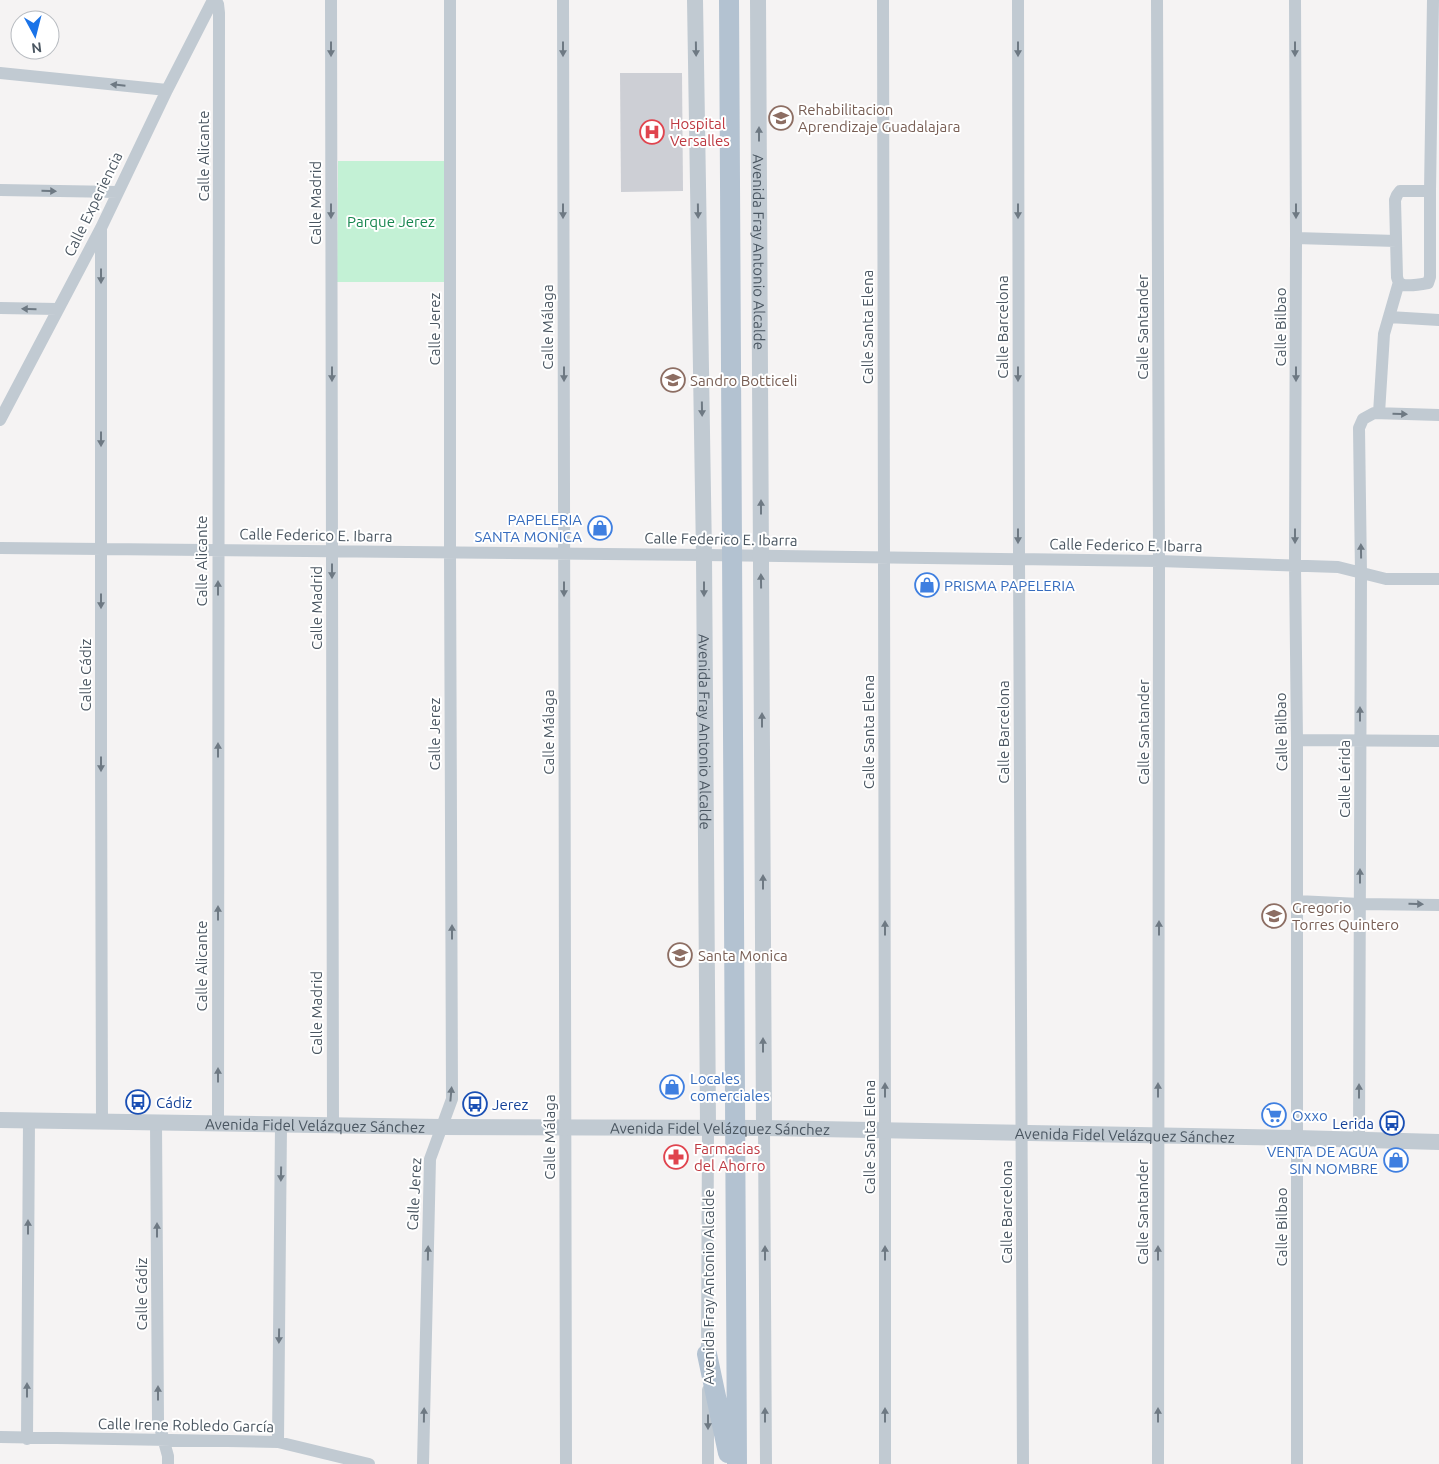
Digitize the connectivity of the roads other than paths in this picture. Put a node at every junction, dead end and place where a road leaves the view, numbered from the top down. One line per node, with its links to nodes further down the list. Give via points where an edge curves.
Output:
1 (214, 0): 14 (street, Calle Experiencia); 31 (street, Calle Alicante, via 219,13)
2 (331, 0): 32 (street, Calle Madrid, one-way to 32)
3 (450, 0): 33 (street, Calle Jerez)
4 (563, 0): 34 (street, Calle Málaga, one-way to 34)
5 (695, 0): 35 (street, Avenida Fray Antonio Alcalde, one-way to 35)
6 (729, 0): 36 (main road, Avenida Fray Antonio Alcalde)
7 (758, 0): 37 (street, Avenida Fray Antonio Alcalde, one-way to 7)
8 (883, 0): 38 (street, Calle Santa Elena)
9 (1018, 0): 39 (street, Calle Barcelona, one-way to 39)
10 (1157, 0): 40 (street, Calle Santander)
11 (1295, 0): 19 (street, Calle Bilbao, one-way to 19)
12 (1433, 0): 16 (street)
13 (0, 73): 14 (street, one-way to 13)
14 (167, 90): 17 (street, Calle Experiencia)
15 (0, 190): 17 (street, one-way to 17)
16 (1430, 191): 20 (street, via 1400,191 1396,195); 21 (street, via 1428,283 1402,285)
17 (118, 192): 18 (street, Calle Experiencia)
18 (101, 228): 23 (street, Calle Experiencia); 30 (street, Calle Cádiz, one-way to 30)
19 (1296, 238): 20 (street); 41 (street, Calle Bilbao, one-way to 41)
20 (1396, 241): 21 (street)
21 (1399, 282): 24 (street)
22 (0, 308): 23 (street, one-way to 22)
23 (58, 309): 28 (street, Calle Experiencia)
24 (1389, 317): 25 (street); 26 (street, via 1384,334)
25 (1439, 320)
26 (1379, 413): 27 (street, one-way to 27); 42 (street, Calle Lérida, one-way to 26, via 1359,428 1363,419)
27 (1439, 415)
28 (0, 420)
29 (0, 548): 30 (street, Calle Federico E. Ibarra)
30 (101, 549): 31 (street, Calle Federico E. Ibarra); 52 (street, Calle Cádiz, one-way to 52)
31 (218, 550): 32 (street, Calle Federico E. Ibarra); 54 (street, Calle Alicante, one-way to 31)
32 (332, 551): 33 (street, Calle Federico E. Ibarra); 56 (street, Calle Madrid, one-way to 56)
33 (450, 552): 34 (street, Calle Federico E. Ibarra); 57 (street, Calle Jerez, one-way to 33, via 452,1099)
34 (564, 553): 35 (street, Calle Federico E. Ibarra); 58 (street, Calle Málaga, one-way to 58)
35 (704, 555): 36 (street, Calle Federico E. Ibarra); 59 (street, Avenida Fray Antonio Alcalde, one-way to 59)
36 (732, 555): 37 (street, Calle Federico E. Ibarra); 60 (main road, Avenida Fray Antonio Alcalde)
37 (761, 556): 38 (street, Calle Federico E. Ibarra); 61 (street, Avenida Fray Antonio Alcalde, one-way to 37)
38 (884, 557): 39 (street, Calle Federico E. Ibarra); 62 (street, Calle Santa Elena, one-way to 38)
39 (1018, 559): 40 (street, Calle Federico E. Ibarra); 63 (street, Calle Barcelona)
40 (1159, 562): 41 (street, Calle Federico E. Ibarra); 64 (street, Calle Santander, one-way to 40)
41 (1295, 566): 42 (street, Calle Federico E. Ibarra, via 1338,566); 44 (street, Calle Bilbao)
42 (1361, 573): 43 (street, Calle Federico E. Ibarra, via 1386,579); 45 (street, Calle Lérida, one-way to 42)
43 (1439, 579)
44 (1298, 740): 45 (street); 47 (street, Calle Bilbao)
45 (1360, 740): 46 (street); 48 (street, Calle Lérida, one-way to 45)
46 (1439, 741)
47 (1297, 901): 48 (street); 65 (street, Calle Bilbao)
48 (1360, 904): 49 (street, one-way to 49); 66 (street, Calle Lérida, one-way to 48)
49 (1439, 905)
50 (0, 1120): 51 (street, Avenida Fidel Velázquez Sánchez)
51 (29, 1120): 52 (street, Avenida Fidel Velázquez Sánchez); 70 (street, one-way to 51)
52 (102, 1122): 53 (street, Avenida Fidel Velázquez Sánchez)
53 (156, 1123): 54 (street, Avenida Fidel Velázquez Sánchez); 71 (street, Calle Cádiz, one-way to 53, via 158,1420)
54 (218, 1124): 55 (street, Avenida Fidel Velázquez Sánchez)
55 (282, 1125): 56 (street, Avenida Fidel Velázquez Sánchez); 72 (street, one-way to 72)
56 (333, 1126): 57 (street, Avenida Fidel Velázquez Sánchez)
57 (441, 1127): 58 (street, Avenida Fidel Velázquez Sánchez); 75 (street, Calle Jerez, one-way to 57, via 430,1159)
58 (566, 1128): 59 (street, Avenida Fidel Velázquez Sánchez); 76 (street, Calle Málaga)
59 (708, 1128): 60 (street, Avenida Fidel Velázquez Sánchez); 68 (street, Avenida Fray Antonio Alcalde)
60 (736, 1128): 61 (street, Avenida Fidel Velázquez Sánchez); 79 (main road, Avenida Fray Antonio Alcalde)
61 (764, 1128): 62 (street, Avenida Fidel Velázquez Sánchez); 80 (street, Avenida Fray Antonio Alcalde, one-way to 61)
62 (885, 1130): 63 (street, Avenida Fidel Velázquez Sánchez); 81 (street, Calle Santa Elena, one-way to 62)
63 (1022, 1133): 64 (street, Avenida Fidel Velázquez Sánchez); 82 (street, Calle Barcelona)
64 (1158, 1135): 65 (street, Avenida Fidel Velázquez Sánchez); 83 (street, Calle Santander, one-way to 64)
65 (1297, 1138): 66 (street, Avenida Fidel Velázquez Sánchez); 84 (street, Calle Bilbao)
66 (1359, 1140): 67 (street, Avenida Fidel Velázquez Sánchez)
67 (1439, 1142)
68 (707, 1354): 77 (street, Avenida Fray Antonio Alcalde, one-way to 77); 78 (main road)
69 (0, 1437): 70 (street, Calle Irene Robledo García)
70 (27, 1439): 71 (street, Calle Irene Robledo García)
71 (164, 1441): 72 (street, Calle Irene Robledo García); 73 (street, Calle Cádiz)
72 (278, 1442): 74 (street, Calle Irene Robledo García)
73 (168, 1464)
74 (369, 1464)
75 (423, 1464)
76 (566, 1464)
77 (708, 1464)
78 (731, 1464)
79 (737, 1464)
80 (766, 1464)
81 (885, 1464)
82 (1024, 1464)
83 (1158, 1464)
84 (1297, 1464)

